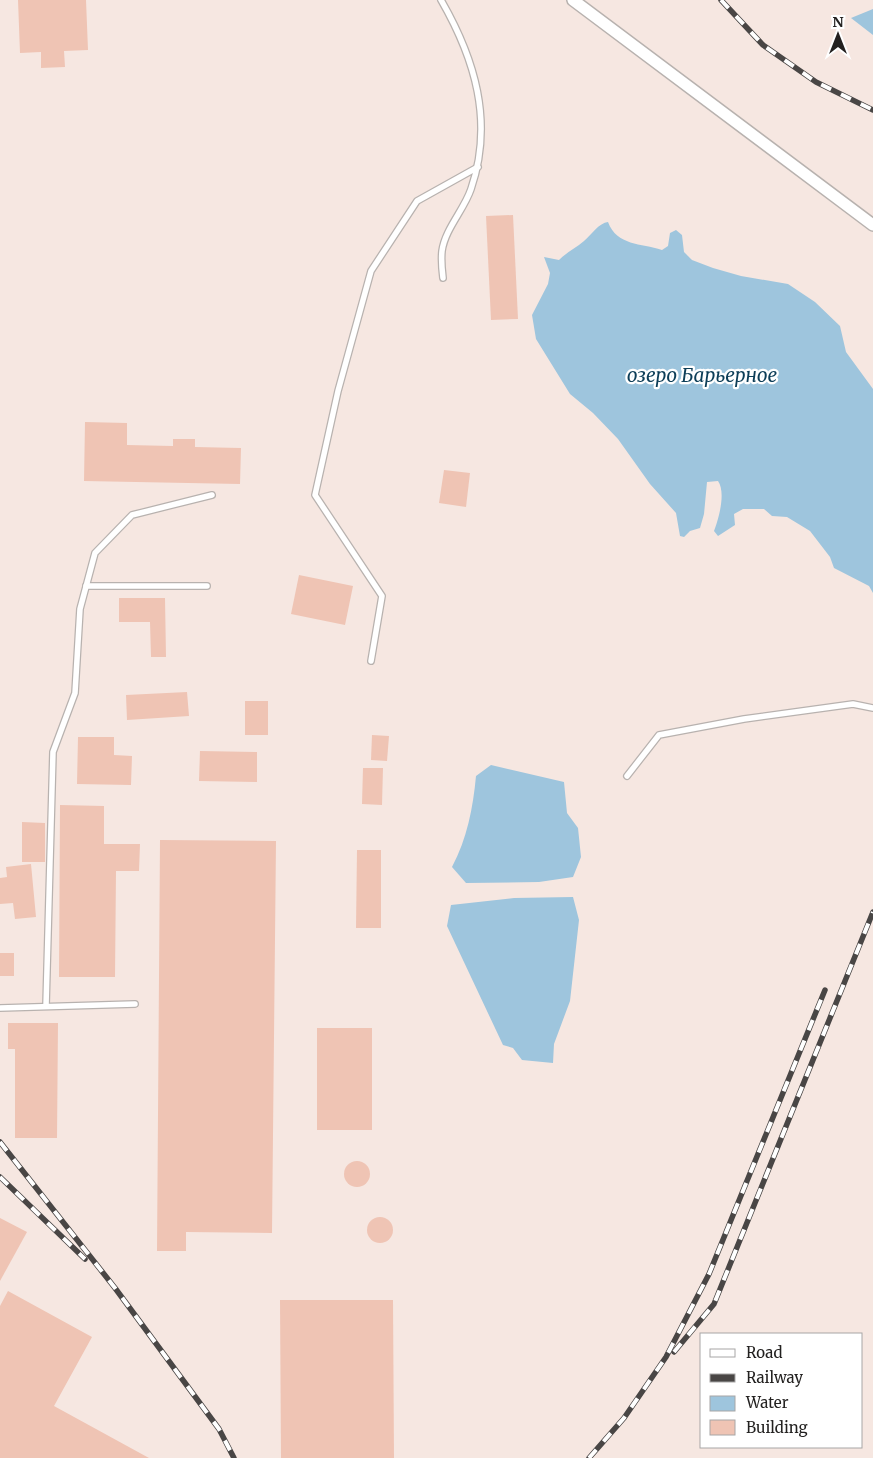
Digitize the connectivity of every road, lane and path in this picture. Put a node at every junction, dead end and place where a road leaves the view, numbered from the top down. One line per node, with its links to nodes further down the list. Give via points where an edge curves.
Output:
1 (441, 0): 3 (lane, via 459,31 472,66 479,98 481,154)
2 (573, 0): 4 (street)
3 (478, 167): 5 (lane, via 442,251); 9 (lane, via 417,200 371,271 338,391 315,495 382,596)
4 (873, 225)
5 (443, 278)
6 (212, 495): 7 (lane, via 132,515 95,554)
7 (86, 586): 8 (lane); 13 (lane, via 80,609 75,693 54,752)
8 (207, 586)
9 (371, 661)
10 (873, 708): 11 (lane, via 853,704 659,735)
11 (627, 776)
12 (135, 1004): 13 (lane)
13 (46, 1006): 14 (lane)
14 (0, 1008)

